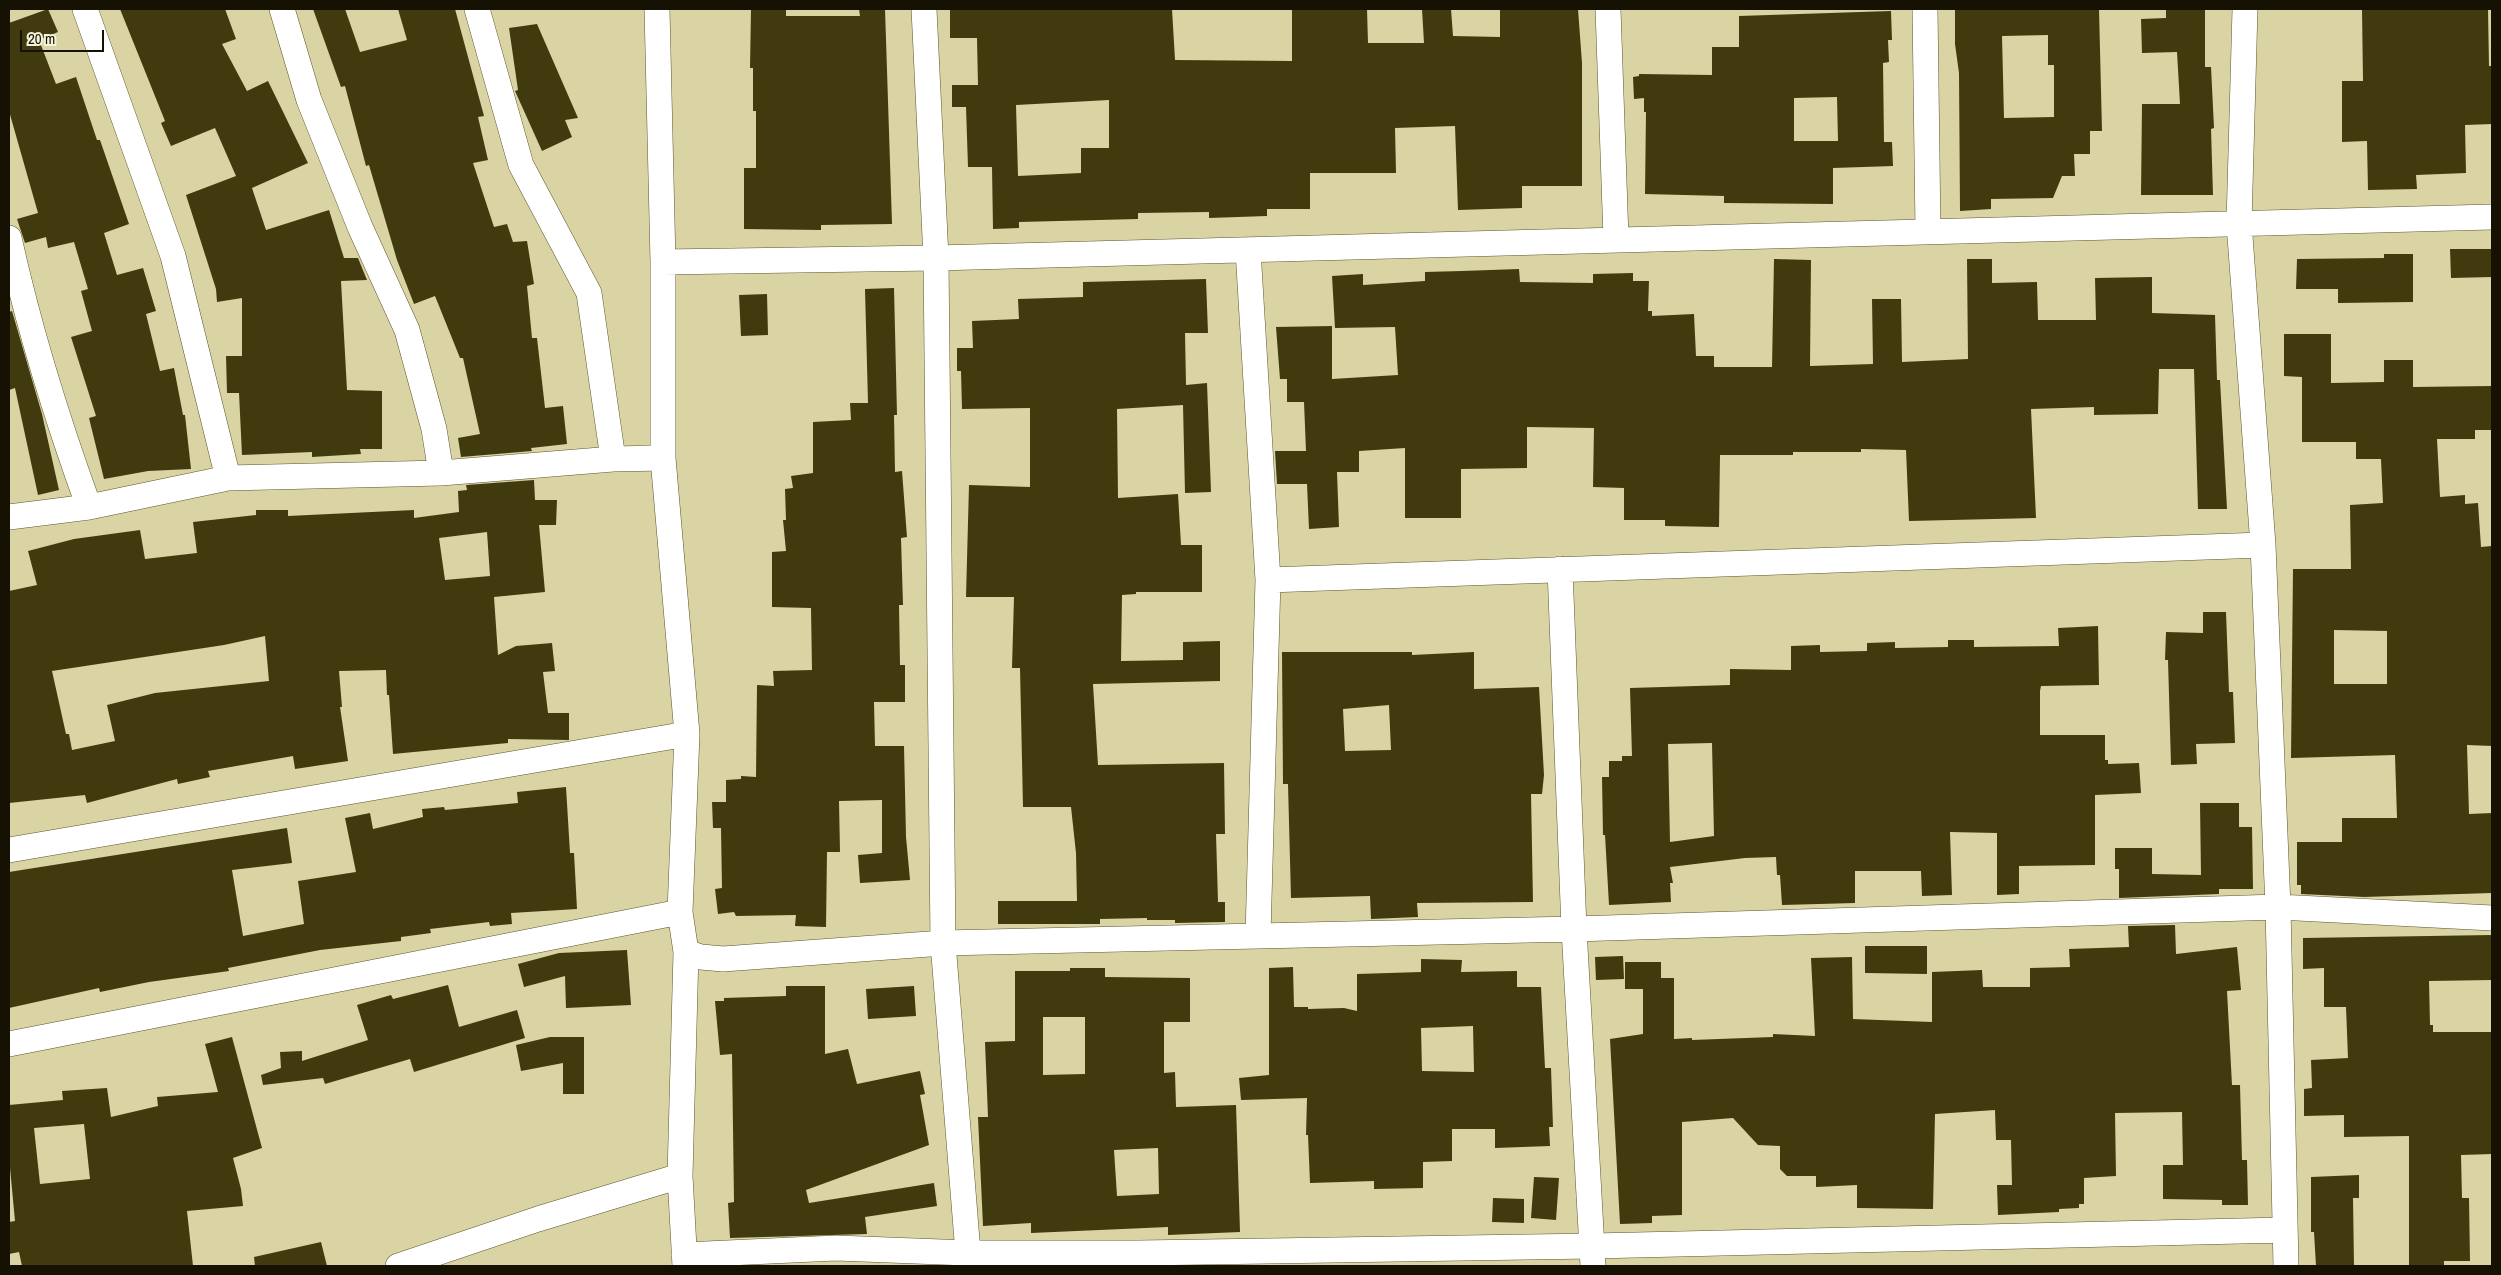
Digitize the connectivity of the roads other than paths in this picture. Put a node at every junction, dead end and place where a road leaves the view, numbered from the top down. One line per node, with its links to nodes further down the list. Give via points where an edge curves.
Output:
1 (85, 9): 20 (street, via 173,256)
2 (282, 9): 19 (street, via 309,100 360,227 407,330 434,428)
3 (477, 9): 18 (street, via 521,165 589,293)
4 (657, 9): 16 (street)
5 (924, 9): 15 (street)
6 (1608, 9): 13 (street)
7 (1925, 9): 11 (street)
8 (2245, 9): 10 (street)
9 (2492, 217): 10 (street)
10 (2239, 223): 11 (street); 23 (street)
11 (1928, 231): 13 (street)
12 (9, 238): 21 (street, via 23,299)
13 (1616, 239): 14 (street)
14 (1248, 250): 15 (street); 25 (street)
15 (936, 258): 16 (street); 33 (street)
16 (663, 262): 17 (street)
17 (663, 458): 18 (street); 26 (street)
18 (613, 459): 19 (street)
19 (441, 473): 20 (street)
20 (228, 478): 21 (street)
21 (89, 506): 22 (street)
22 (9, 517)
23 (2263, 545): 24 (street); 28 (street)
24 (1560, 569): 25 (street); 31 (street)
25 (1268, 580): 32 (street)
26 (687, 734): 27 (street); 29 (street)
27 (9, 850)
28 (2278, 907): 30 (street); 31 (street); 37 (street)
29 (680, 912): 34 (street); 35 (street)
30 (2492, 918)
31 (1574, 929): 32 (street); 39 (street)
32 (1258, 935): 33 (street)
33 (943, 943): 34 (street, via 722,959); 38 (street)
34 (686, 952): 36 (street)
35 (9, 1044)
36 (680, 1176): 41 (street); 43 (street)
37 (2284, 1230): 39 (street); 44 (street)
38 (968, 1253): 40 (street); 42 (street)
39 (1593, 1256): 42 (street)
40 (840, 1257): 41 (street)
41 (685, 1260)
42 (1141, 1260)
43 (398, 1266)
44 (2286, 1266)

